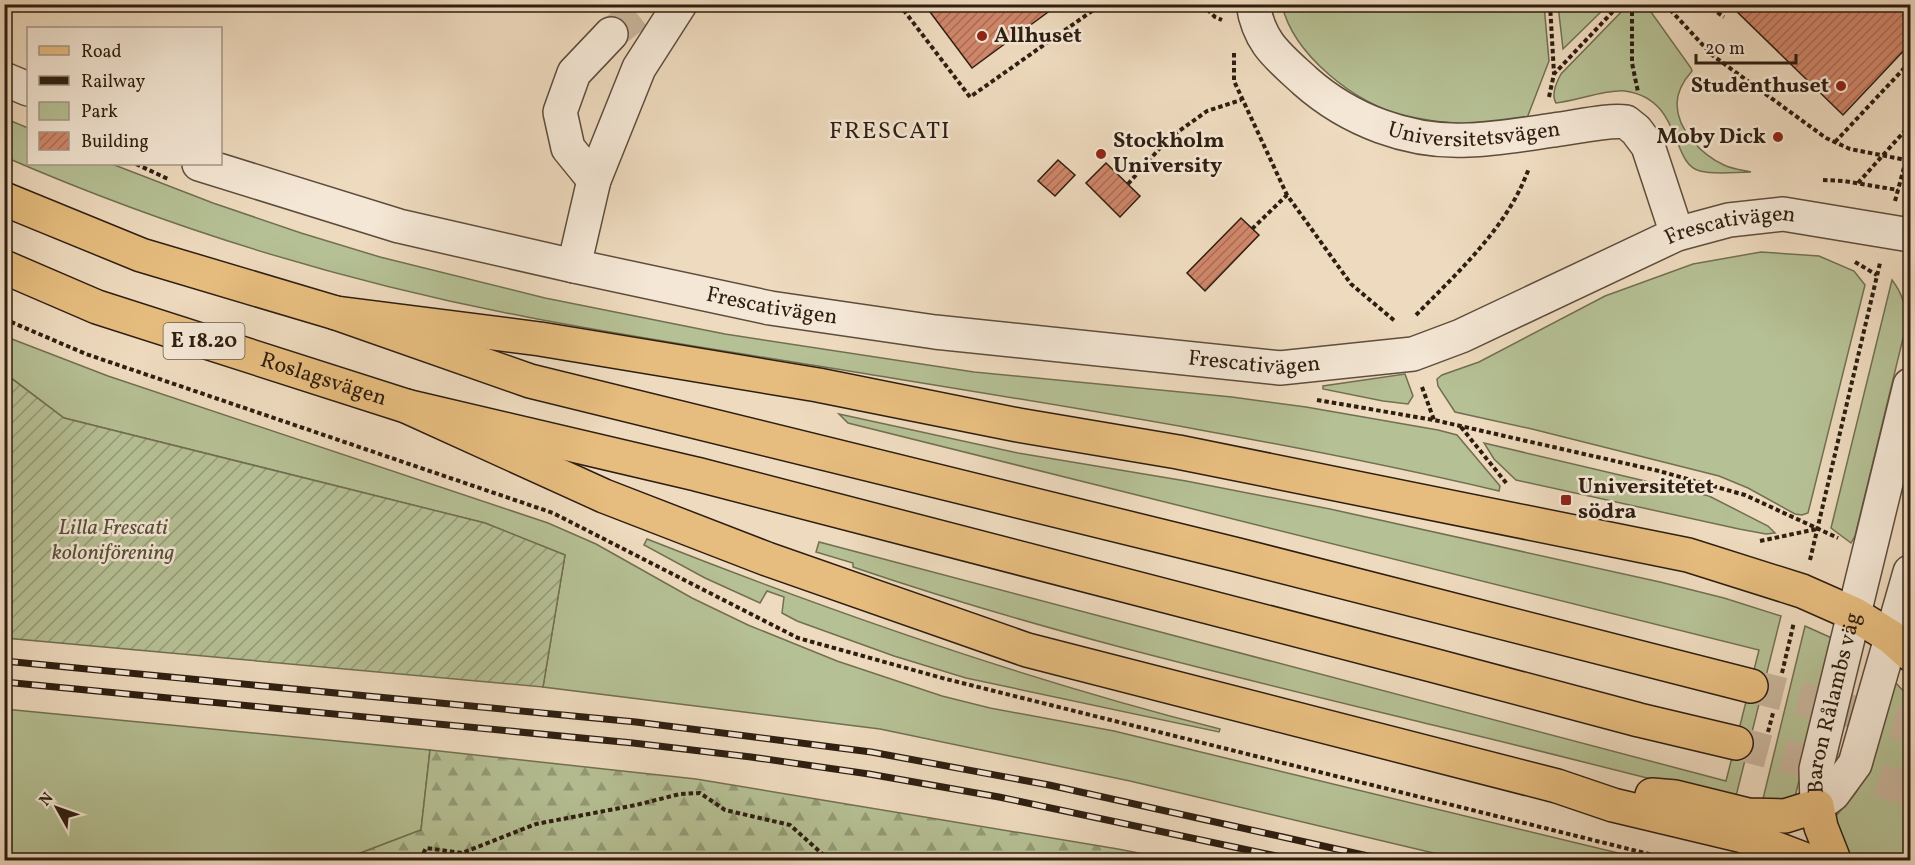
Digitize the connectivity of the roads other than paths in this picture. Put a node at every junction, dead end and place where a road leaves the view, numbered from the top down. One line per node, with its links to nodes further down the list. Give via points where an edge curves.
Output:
1 (680, 4): 7 (street, via 639,68)
2 (1253, 4): 9 (street, Universitetsvägen, via 1256,24 1277,56 1338,105 1388,130 1467,140 1626,122 1648,146)
3 (610, 34): 7 (street, via 574,73 560,112 568,148)
4 (4, 79): 5 (street)
5 (27, 89)
6 (202, 165): 11 (street, Frescativägen, via 399,226)
7 (594, 180): 11 (street)
8 (4, 199): 13 (main road, via 141,255)
9 (1677, 234): 10 (street, Frescativägen, via 1730,220 1783,214); 11 (street, Frescativägen, via 1461,336 1408,342 1280,368 935,332 770,308)
10 (1911, 235)
11 (574, 266)
12 (4, 267): 15 (main road, Roslagsvägen / E 18.20, via 97,307)
13 (336, 313): 17 (main road, via 540,339 1190,454 1688,555 1802,591); 19 (main road, via 530,381)
14 (1911, 385): 17 (street, Baron Rålambs väg)
15 (406, 406): 20 (main road, via 696,474); 21 (main road, via 604,496 767,559 1027,650)
16 (1911, 572): 18 (street, Baron Rålambs väg)
17 (1854, 614): 18 (main road); 22 (street, Baron Rålambs väg, via 1816,769)
18 (1901, 645): 22 (street, Baron Rålambs väg, via 1855,764 1833,794)
19 (1751, 686)
20 (1736, 743)
21 (1557, 786): 22 (main road, via 1675,797 1748,815 1785,816); 23 (main road, via 1613,805 1743,836)
22 (1816, 806): 24 (main road)
23 (1806, 861)
24 (1834, 861)

